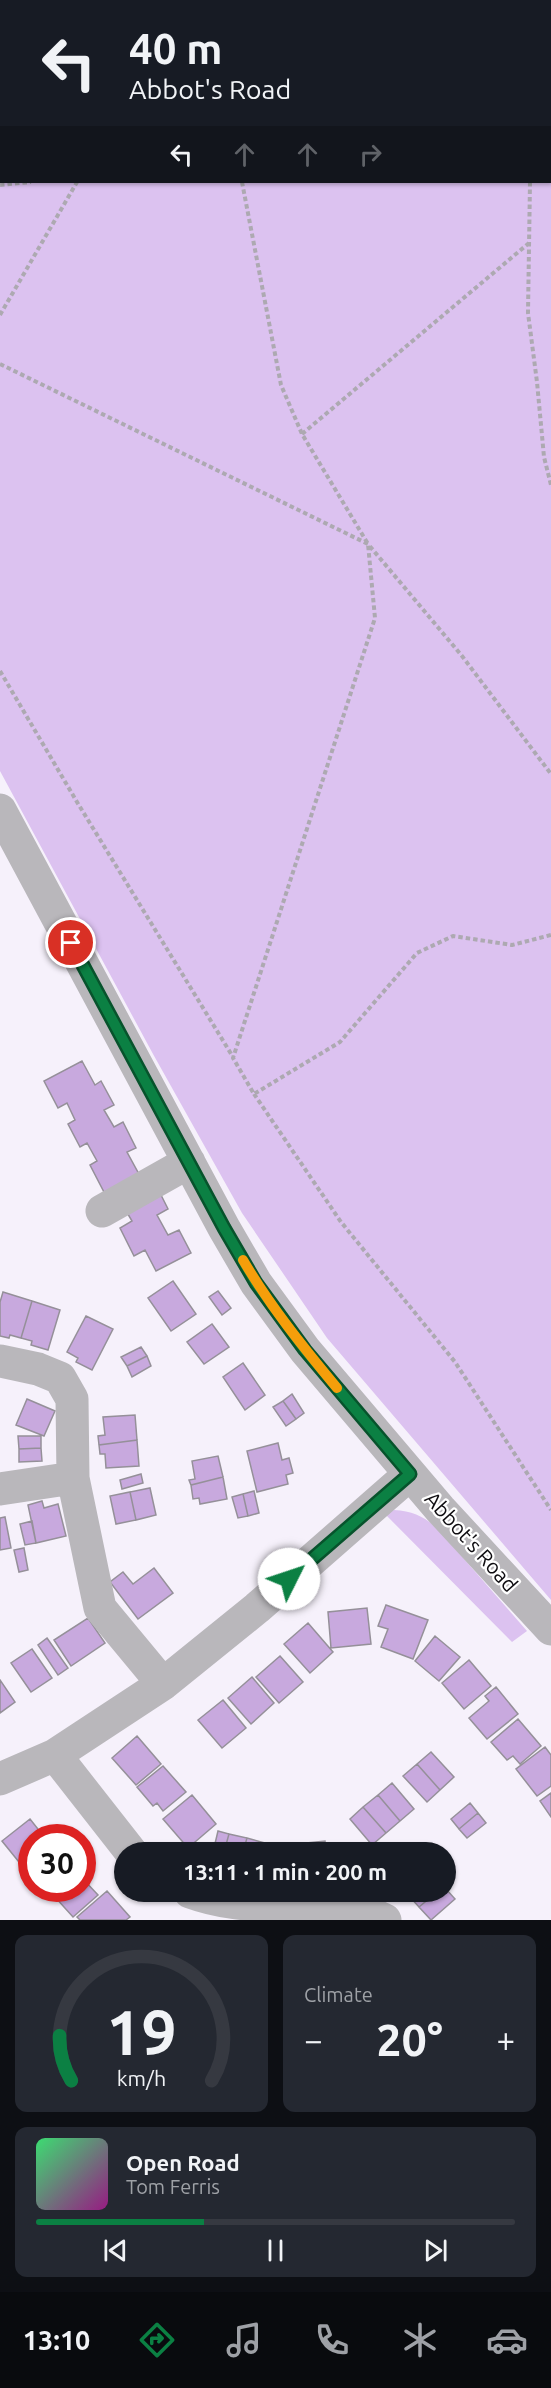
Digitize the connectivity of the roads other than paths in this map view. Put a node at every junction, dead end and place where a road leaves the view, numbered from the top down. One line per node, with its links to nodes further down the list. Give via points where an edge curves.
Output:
1 (0, 810): 2 (street, Abbot's Road)
2 (189, 1162): 3 (street); 5 (street, Abbot's Road, via 256,1283 305,1350)
3 (102, 1211)
4 (0, 1361): 6 (street, via 60,1378 72,1399)
5 (410, 1474): 8 (street, Abbot's Road); 9 (street)
6 (73, 1478): 7 (street); 9 (street, via 100,1608)
7 (0, 1489)
8 (551, 1629)
9 (163, 1684): 10 (street)
10 (55, 1755): 11 (street); 12 (street)
11 (0, 1779)
12 (123, 1842)
13 (204, 1904): 14 (street, via 334,1907)
14 (385, 1920)

